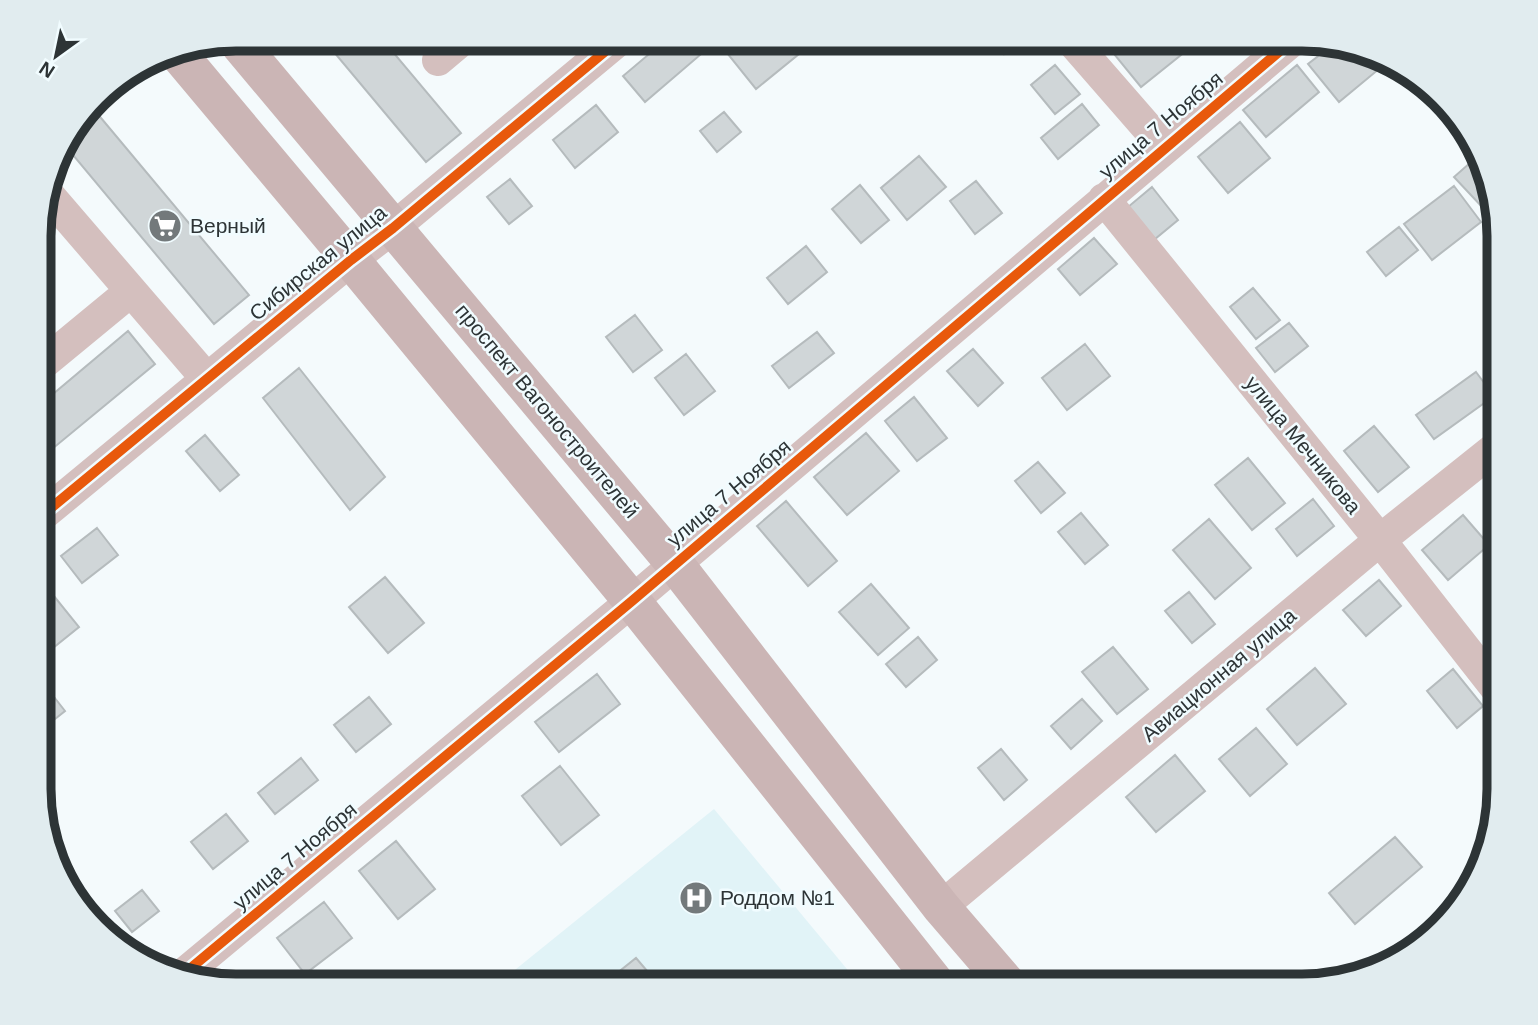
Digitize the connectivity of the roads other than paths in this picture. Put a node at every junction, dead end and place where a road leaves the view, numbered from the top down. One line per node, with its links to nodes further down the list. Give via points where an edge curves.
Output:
1 (246, 51): 11 (main road, проспект Вагоностроителей)
2 (448, 51): 7 (street)
3 (604, 51): 11 (street, Сибирская улица)
4 (1081, 51): 8 (street)
5 (1279, 51): 8 (street, улица 7 Ноября)
6 (182, 59): 12 (main road)
7 (438, 60)
8 (1165, 148): 9 (street, улица 7 Ноября)
9 (1104, 199): 18 (street, улица Мечникова); 19 (street, улица 7 Ноября)
10 (53, 207): 13 (street)
11 (393, 228): 12 (street, Сибирская улица); 19 (main road, проспект Вагоностроителей)
12 (351, 260): 15 (street, Сибирская улица); 20 (main road)
13 (131, 291): 14 (street); 15 (street)
14 (51, 357)
15 (207, 379): 17 (street, Сибирская улица)
16 (1487, 455): 18 (street, Авиационная улица)
17 (51, 508)
18 (1380, 540): 21 (street, улица Мечникова); 22 (street, Авиационная улица)
19 (675, 564): 20 (street, улица 7 Ноября); 22 (main road, проспект Вагоностроителей)
20 (632, 601): 23 (street, улица 7 Ноября); 24 (main road)
21 (1487, 677)
22 (941, 907): 25 (main road, проспект Вагоностроителей)
23 (190, 968)
24 (929, 974)
25 (999, 974)

